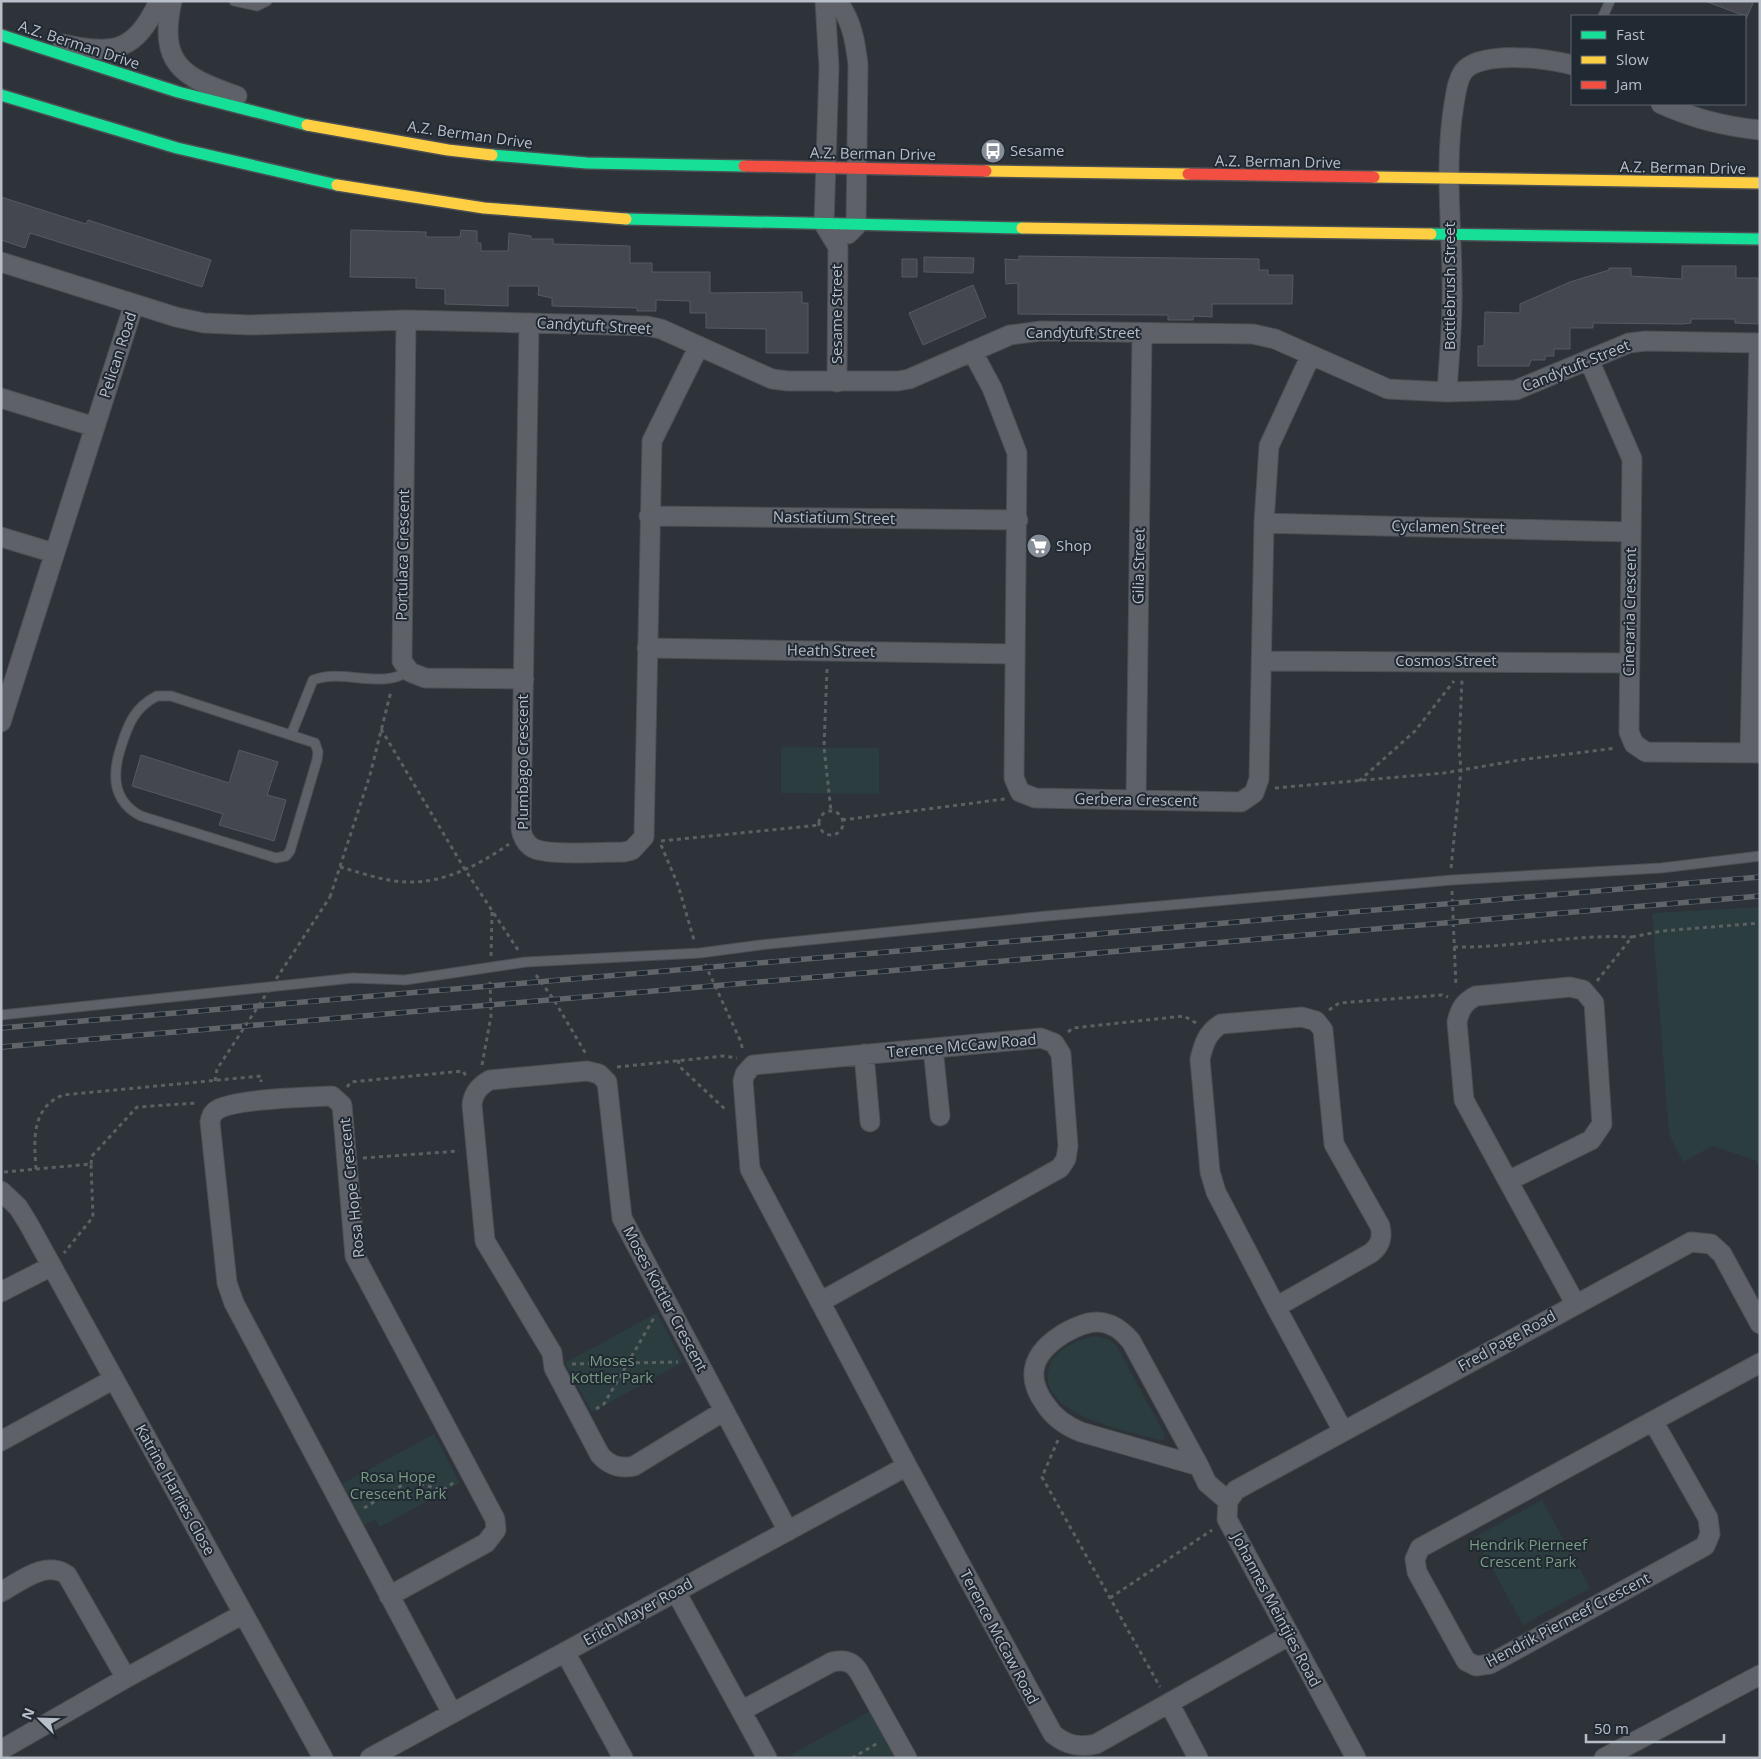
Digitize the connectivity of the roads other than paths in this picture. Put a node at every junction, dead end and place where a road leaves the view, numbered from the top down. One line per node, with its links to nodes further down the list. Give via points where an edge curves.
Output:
1 (159, 1): 9 (street, via 138,35 129,43 111,49 88,49)
2 (172, 1): 14 (street, via 168,38 172,55 189,76)
3 (234, 1): 4 (lane, via 258,6)
4 (267, 1)
5 (825, 1): 16 (street, via 828,67)
6 (837, 1): 17 (street, via 847,14 858,64)
7 (1610, 1): 8 (lane)
8 (1604, 15)
9 (1, 30)
10 (1, 35): 14 (main road, A.Z. Berman Drive, via 178,92)
11 (1571, 65): 18 (street, Bottlebrush Street, via 1559,61 1490,58 1476,61 1464,71 1458,82 1451,124)
12 (1, 94): 20 (main road, via 177,148 353,189 484,208 615,219)
13 (1663, 105): 15 (street, via 1692,118)
14 (304, 124): 16 (main road, A.Z. Berman Drive, via 499,156 587,163)
15 (1760, 130)
16 (826, 169): 17 (main road, A.Z. Berman Drive); 20 (street)
17 (856, 169): 18 (main road, A.Z. Berman Drive); 21 (street)
18 (1448, 180): 19 (main road, A.Z. Berman Drive); 22 (street, Bottlebrush Street)
19 (1760, 183)
20 (824, 224): 21 (main road); 24 (street, Sesame Street)
21 (856, 226): 22 (main road); 24 (street, Sesame Street)
22 (1451, 234): 23 (main road); 36 (street, Bottlebrush Street)
23 (1760, 239)
24 (838, 247): 35 (street, Sesame Street)
25 (1, 262): 26 (street)
26 (134, 304): 27 (street, Pelican Road, via 204,323 250,325); 38 (street, Pelican Road)
27 (406, 320): 28 (street, Candytuft Street); 49 (street, Portulaca Crescent)
28 (529, 323): 31 (street, Candytuft Street, via 647,326); 50 (street, Plumbago Crescent)
29 (1142, 333): 32 (street, Candytuft Street, via 1026,332); 33 (street, Candytuft Street, via 1253,334); 54 (street, Gilia Street)
30 (1759, 343): 34 (street, Candytuft Street, via 1646,341 1621,345); 53 (street)
31 (699, 346): 35 (street, Candytuft Street, via 772,378); 39 (street, Plumbago Crescent, via 652,441)
32 (972, 351): 35 (street, Candytuft Street, via 904,380); 40 (street, Gerbera Crescent, via 992,388 1017,453)
33 (1311, 355): 36 (street, Candytuft Street, via 1388,389); 41 (street, via 1269,446)
34 (1589, 360): 36 (street, Candytuft Street, via 1516,390); 42 (street, Cineraria Crescent, via 1632,459)
35 (837, 382)
36 (1448, 392)
37 (1, 398): 38 (street)
38 (95, 427): 44 (street, Pelican Road)
39 (649, 516): 40 (street, Nastiatium Street); 45 (street, Plumbago Crescent)
40 (1018, 520): 46 (street, Gerbera Crescent)
41 (1264, 523): 42 (street, Cyclamen Street); 47 (street)
42 (1631, 532): 48 (street, Cineraria Crescent)
43 (1, 537): 44 (street)
44 (54, 553): 51 (street, Pelican Road)
45 (647, 648): 46 (street, Heath Street); 50 (street, Plumbago Crescent, via 644,837 632,850 543,851 530,846 522,834)
46 (1014, 654): 54 (street, Gerbera Crescent, via 1014,778 1020,792 1035,798)
47 (1262, 660): 48 (street, Cosmos Street); 54 (street, Gerbera Crescent, via 1259,779 1254,793 1241,802)
48 (1630, 663): 53 (street, Cineraria Crescent, via 1629,732 1634,744 1646,752)
49 (402, 675): 50 (street); 52 (lane, via 313,680)
50 (524, 679)
51 (1, 722)
52 (292, 735): 52 (lane, via 171,696 157,696 139,708 129,723 116,762 114,779 117,791 132,811 141,816 282,858 290,851 318,752 315,743)
53 (1755, 753)
54 (1136, 799)
55 (1760, 856): 56 (lane, via 1661,868 1452,880 1047,916 760,944 700,953 526,962 405,980 353,978)
56 (1, 1015)
57 (933, 1048): 58 (street, Terence McCaw Road); 59 (street); 65 (street, Terence McCaw Road, via 1042,1038 1054,1043 1061,1054 1068,1146 1066,1159 1060,1168)
58 (864, 1054): 60 (street); 65 (street, Terence McCaw Road, via 754,1066 745,1074 743,1081 750,1169)
59 (940, 1116)
60 (870, 1122)
61 (1508, 1181): 61 (street, via 1591,1140 1599,1130 1604,1117 1595,1010 1594,1003 1583,990 1570,987 1476,996 1459,1003 1457,1022 1464,1100); 66 (street)
62 (1, 1191): 63 (street, Katrine Harries Close, via 18,1207)
63 (56, 1262): 64 (street); 70 (street, Katrine Harries Close)
64 (1, 1292)
65 (820, 1302): 75 (street, Terence McCaw Road)
66 (1575, 1304): 68 (street, Fred Page Road, via 1685,1245 1704,1242 1722,1254); 73 (street, Fred Page Road)
67 (1276, 1307): 67 (street, via 1213,1183 1200,1059 1204,1042 1211,1031 1222,1024 1302,1016 1316,1021 1323,1030 1334,1144 1380,1226 1381,1236 1371,1253); 73 (street)
68 (1760, 1324)
69 (1760, 1363): 72 (street, Hendrik Pierneef Crescent)
70 (114, 1379): 74 (street); 82 (street, Katrine Harries Close)
71 (724, 1411): 71 (street, Moses Kottler Crescent, via 622,1218 610,1088 604,1078 587,1071 490,1080 478,1089 472,1105 485,1241 552,1353 554,1368 605,1461 626,1468 634,1466); 78 (street, Moses Kottler Crescent)
72 (1654, 1421): 72 (street, Hendrik Pierneef Crescent, via 1708,1518 1710,1534 1704,1546 1490,1664 1476,1666 1466,1661 1417,1572 1415,1559 1420,1548)
73 (1343, 1431): 77 (street, Fred Page Road, via 1241,1486)
74 (1, 1441)
75 (907, 1466): 78 (street, Erich Mayer Road); 87 (street, Terence McCaw Road, via 1053,1734 1077,1746 1096,1744)
76 (1199, 1466): 76 (street, Johannes Meintjies Road, via 1065,1424 1049,1410 1036,1389 1034,1372 1038,1356 1048,1343 1080,1324 1098,1322 1116,1327 1131,1341); 77 (street, Johannes Meintjies Road)
77 (1228, 1510): 83 (street, Johannes Meintjies Road)
78 (788, 1530): 80 (street, Erich Mayer Road)
79 (1, 1592): 86 (street, via 45,1569 67,1574)
80 (676, 1592): 84 (street, Erich Mayer Road); 88 (street)
81 (389, 1596): 81 (street, Rosa Hope Crescent, via 486,1543 494,1535 495,1519 355,1256 344,1110 337,1099 332,1096 219,1108 212,1114 210,1122 229,1290); 89 (street, Rosa Hope Crescent)
82 (244, 1614): 86 (street); 91 (street, Katrine Harries Close)
83 (1290, 1635): 87 (street, Terence McCaw Road); 97 (street, Johannes Meintjies Road)
84 (565, 1652): 89 (street, Erich Mayer Road); 93 (street)
85 (1760, 1675): 98 (street)
86 (126, 1678): 90 (street)
87 (1169, 1703): 96 (street)
88 (741, 1711): 94 (street); 95 (street, via 832,1662 846,1661 856,1667)
89 (452, 1713): 92 (street, Erich Mayer Road)
90 (1, 1750)
91 (323, 1758)
92 (370, 1758)
93 (623, 1758)
94 (768, 1758)
95 (907, 1758)
96 (1198, 1758)
97 (1356, 1758)
98 (1604, 1758)

